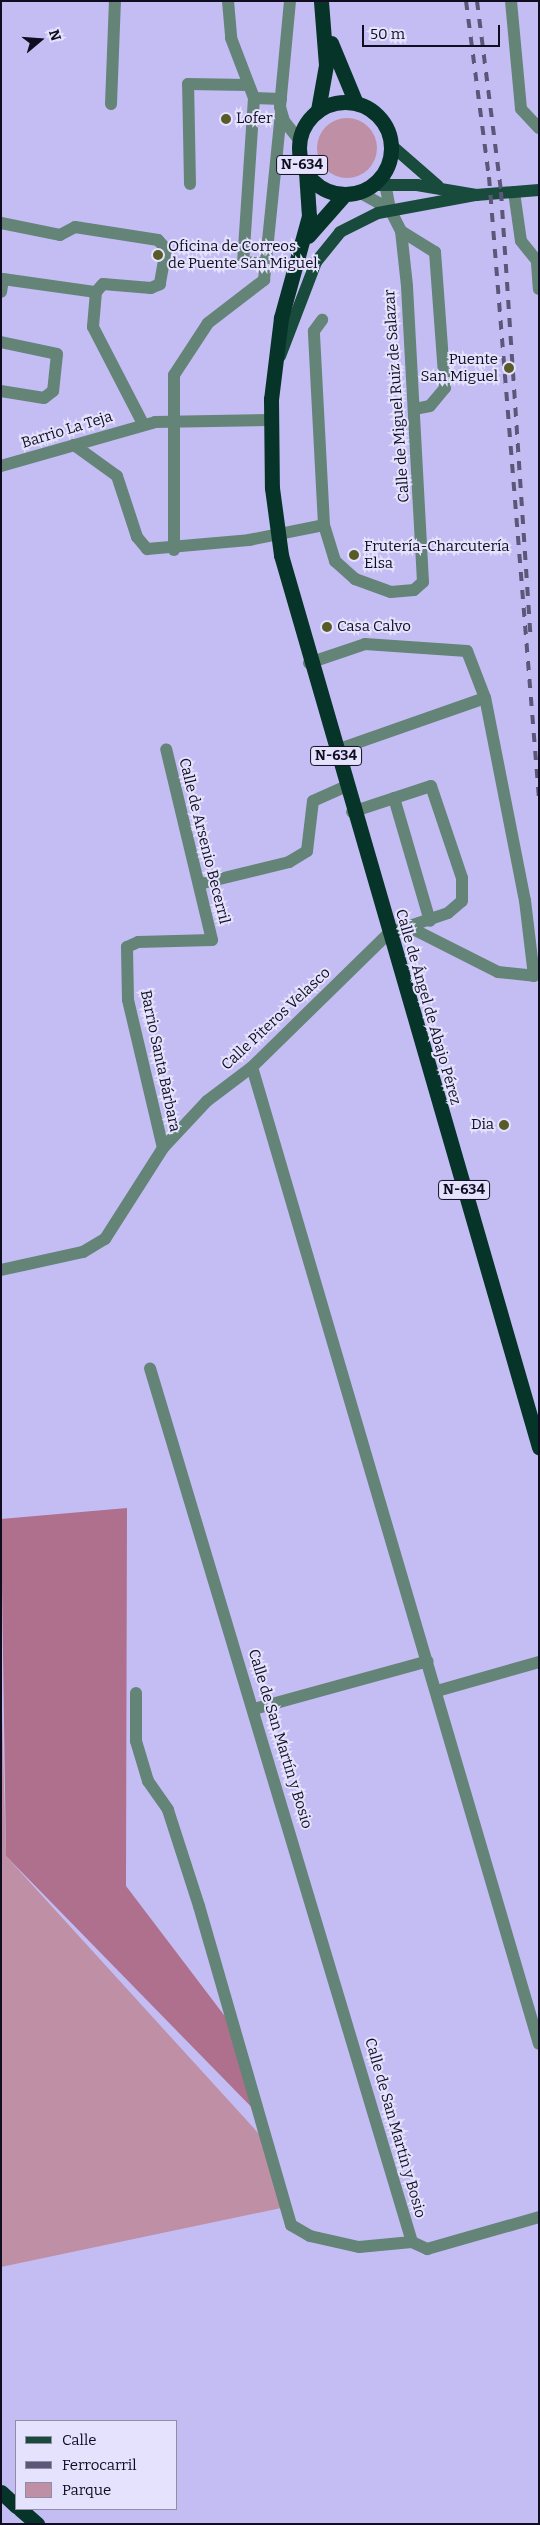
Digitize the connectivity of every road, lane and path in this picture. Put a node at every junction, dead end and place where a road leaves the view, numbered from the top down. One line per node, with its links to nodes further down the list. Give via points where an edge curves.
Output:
1 (115, 1): 10 (street)
2 (228, 1): 6 (street, via 231,38)
3 (290, 1): 8 (street)
4 (322, 1): 9 (highway, N-634, via 336,61); 11 (highway, N-634, via 326,71)
5 (511, 1): 13 (street, via 521,109)
6 (248, 85): 7 (street); 17 (street, via 188,84)
7 (254, 98): 8 (street); 28 (street, via 243,262)
8 (281, 99): 12 (street)
9 (356, 103): 11 (highway, via 340,102); 15 (highway, via 380,118)
10 (111, 104)
11 (318, 110): 14 (highway, N-634, via 306,123)
12 (281, 114): 14 (street); 28 (street)
13 (539, 128)
14 (300, 141): 16 (highway, N-634)
15 (391, 145): 18 (highway); 19 (main road)
16 (306, 172): 18 (highway, N-634, via 322,188); 26 (highway, N-634, via 310,206)
17 (190, 184)
18 (369, 186): 19 (main road); 23 (street); 23 (street); 26 (highway, N-634, via 323,214)
19 (443, 189): 22 (main road)
20 (539, 190): 21 (main road)
21 (514, 192): 22 (main road); 27 (street, via 521,241)
22 (476, 195): 23 (main road, N-634)
23 (390, 210): 25 (street, Calle de Miguel Ruiz de Salazar); 34 (main road, N-634, via 351,224 322,251)
24 (1, 222): 31 (street, via 60,235 75,227 158,240 166,249 160,284 151,288 103,284)
25 (401, 231): 36 (street, Calle de Miguel Ruiz de Salazar); 36 (street, via 435,252 445,388 430,406)
26 (301, 251): 34 (highway, N-634, via 282,318)
27 (538, 263): 29 (street)
28 (266, 264): 38 (street, via 264,280 208,323 174,375)
29 (539, 289)
30 (1, 292): 31 (street, via 3,279)
31 (96, 292): 39 (street, via 93,328)
32 (322, 320): 42 (street, via 314,331)
33 (1, 342): 35 (street, via 57,354 53,391 44,398)
34 (272, 382): 37 (highway, N-634)
35 (1, 391)
36 (415, 408): 42 (street, Calle de Miguel Ruiz de Salazar, via 423,582 414,590 391,592 355,579 335,561)
37 (270, 420): 38 (street, Barrio La Teja); 43 (highway, N-634)
38 (173, 421): 39 (street, Barrio La Teja); 44 (street)
39 (143, 424): 40 (street, Barrio La Teja)
40 (74, 445): 41 (street, Barrio La Teja); 44 (street, via 117,476 137,537 147,549)
41 (1, 466)
42 (324, 525): 43 (street)
43 (277, 535): 44 (street); 45 (highway, Calle de Ángel de Abajo Pérez / N-634)
44 (174, 550)
45 (309, 663): 46 (street, via 365,644 467,651); 48 (highway, Calle de Ángel de Abajo Pérez / N-634)
46 (486, 698): 48 (street); 54 (street, via 525,901 534,976 498,972)
47 (166, 749): 52 (street, Calle de Arsenio Becerril)
48 (334, 751): 49 (highway, Calle de Ángel de Abajo Pérez / N-634)
49 (345, 787): 51 (highway, Calle de Ángel de Abajo Pérez / N-634); 52 (street, via 313,800 307,851 289,862)
50 (394, 798): 51 (street); 53 (street); 53 (street, via 431,786 462,878 462,901 448,913)
51 (352, 812): 55 (highway, Calle de Ángel de Abajo Pérez / N-634)
52 (198, 884): 56 (street, Calle de Arsenio Becerril)
53 (430, 921): 54 (street)
54 (409, 927): 55 (street)
55 (389, 934): 57 (street, Calle Piteros Velasco); 61 (highway, Calle de Ángel de Abajo Pérez / N-634)
56 (212, 940): 58 (street, Barrio Santa Bárbara, via 138,942 127,947 128,1000)
57 (252, 1068): 58 (street, Calle Piteros Velasco, via 207,1101); 62 (street)
58 (162, 1148): 59 (street, Calle Piteros Velasco, via 105,1239 83,1252)
59 (1, 1270)
60 (150, 1368): 66 (street, Calle de San Martín y Bosio)
61 (539, 1446)
62 (428, 1661): 64 (street); 66 (street)
63 (539, 1662): 64 (street)
64 (437, 1691): 67 (street)
65 (136, 1693): 69 (street, Calle de San Martín y Bosio, via 136,1741 148,1781 168,1810 199,1906 291,2225 310,2236 359,2247)
66 (254, 1709): 69 (street, Calle de San Martín y Bosio)
67 (539, 2044)
68 (539, 2217): 69 (street, via 427,2249)
69 (412, 2242)
70 (1, 2492): 71 (highway)
71 (15, 2505)
72 (21, 2510): 73 (highway)
73 (37, 2524)

